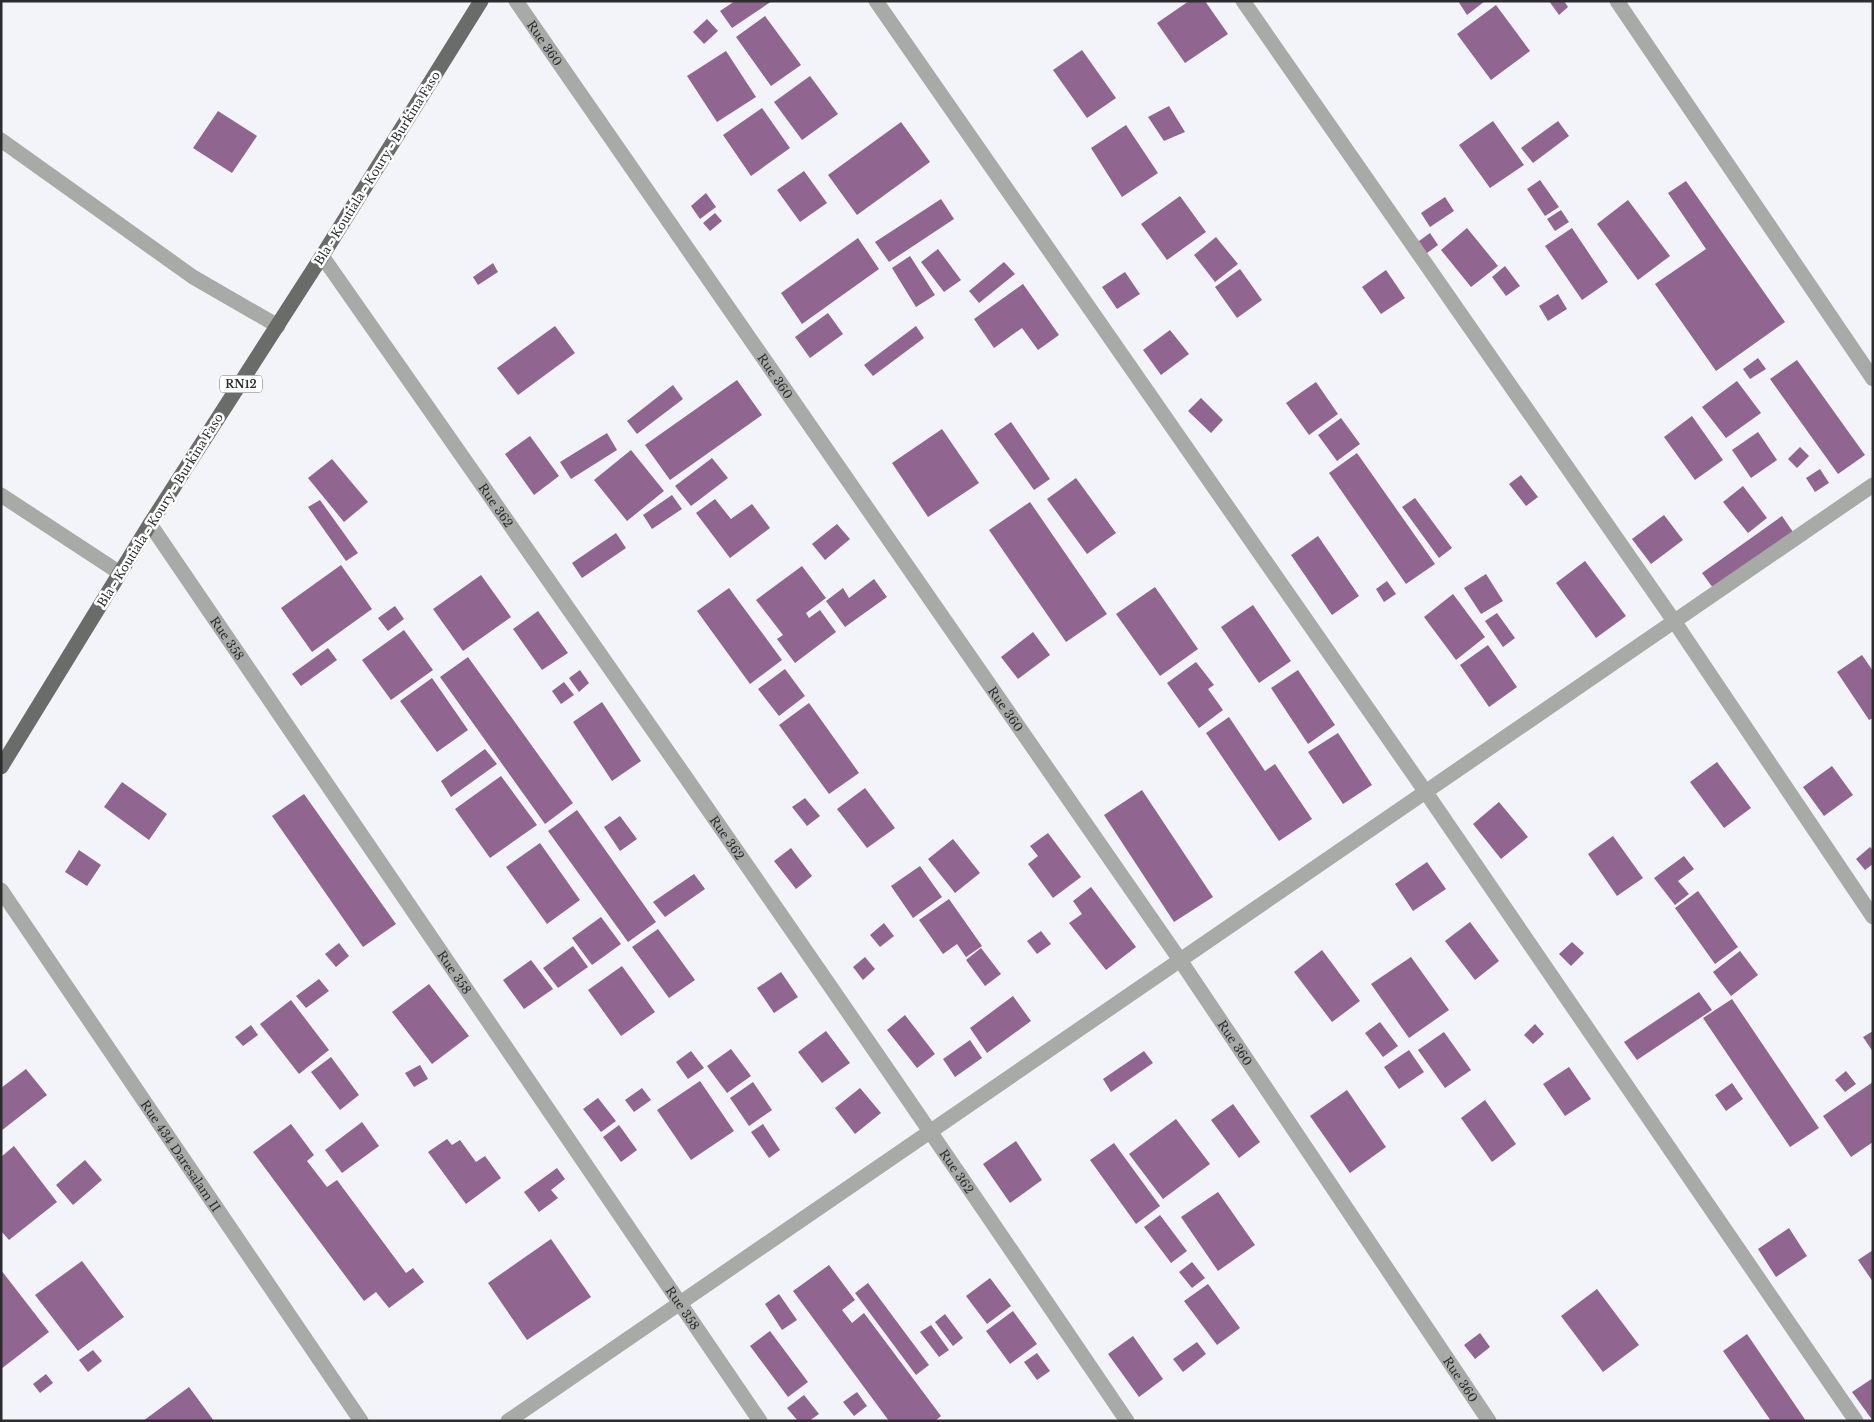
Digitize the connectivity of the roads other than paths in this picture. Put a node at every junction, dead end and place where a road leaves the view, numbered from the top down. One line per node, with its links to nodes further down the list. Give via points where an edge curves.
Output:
1 (481, 1): 7 (main road, Bla - Koutiala - Koury - Burkina Faso / RN12)
2 (516, 1): 19 (street, Rue 360)
3 (876, 1): 16 (street)
4 (1243, 1): 14 (street)
5 (1617, 1): 9 (street)
6 (1, 140): 8 (street, via 193,276)
7 (322, 256): 8 (main road, Bla - Koutiala - Koury - Burkina Faso / RN12); 20 (street, Rue 362)
8 (278, 326): 12 (main road, Bla - Koutiala - Koury - Burkina Faso / RN12)
9 (1873, 379)
10 (1873, 485): 14 (street)
11 (1, 495): 13 (street)
12 (150, 524): 13 (main road, Bla - Koutiala - Koury - Burkina Faso / RN12); 21 (street, Rue 358)
13 (120, 573): 15 (main road, Bla - Koutiala - Koury - Burkina Faso / RN12)
14 (1674, 621): 16 (street); 18 (street)
15 (1, 767)
16 (1425, 791): 19 (street); 27 (street)
17 (1, 890): 22 (street, Rue 434 Daresalam II)
18 (1873, 917)
19 (1180, 960): 20 (street); 26 (street, Rue 360)
20 (931, 1130): 21 (street); 25 (street, Rue 362)
21 (680, 1303): 23 (street); 24 (street, Rue 358)
22 (361, 1421)
23 (508, 1421)
24 (760, 1421)
25 (1127, 1421)
26 (1489, 1421)
27 (1856, 1421)

